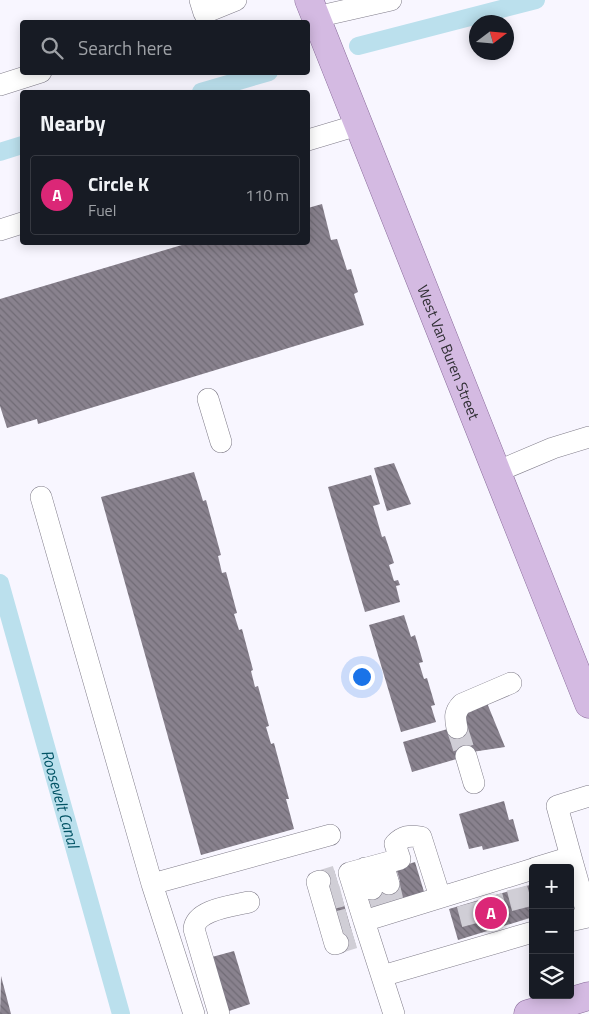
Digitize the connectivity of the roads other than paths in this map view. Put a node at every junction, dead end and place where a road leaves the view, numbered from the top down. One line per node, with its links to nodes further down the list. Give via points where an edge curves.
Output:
1 (236, 0): 4 (lane)
2 (391, 0): 3 (lane)
3 (312, 9): 7 (main road, West Van Buren Street)
4 (200, 12)
5 (32, 75): 6 (lane)
6 (0, 85)
7 (358, 125): 8 (lane); 14 (main road, West Van Buren Street)
8 (310, 139)
9 (20, 224): 10 (lane)
10 (0, 230)
11 (208, 399): 13 (lane)
12 (589, 436): 14 (lane)
13 (220, 442)
14 (496, 472): 17 (main road, West Van Buren Street)
15 (42, 497): 26 (lane)
16 (511, 683): 18 (lane, via 462,704 454,717)
17 (589, 704)
18 (457, 728)
19 (466, 756): 20 (lane)
20 (474, 783)
21 (589, 796): 23 (lane, via 557,806)
22 (330, 835): 26 (lane)
23 (571, 856): 24 (lane); 30 (lane, via 588,917)
24 (550, 864)
25 (529, 872): 28 (lane, via 465,897)
26 (152, 884): 35 (lane)
27 (351, 884): 28 (lane, via 400,859 395,844 411,835 420,838); 31 (lane); 31 (lane)
28 (440, 897): 31 (lane)
29 (249, 902): 36 (lane, via 202,915 195,922 194,929)
30 (574, 920)
31 (362, 922): 33 (lane)
32 (529, 928): 33 (lane, via 478,941)
33 (382, 976): 37 (lane)
34 (589, 996): 38 (main road)
35 (194, 1014)
36 (219, 1014)
37 (394, 1014)
38 (528, 1014)

